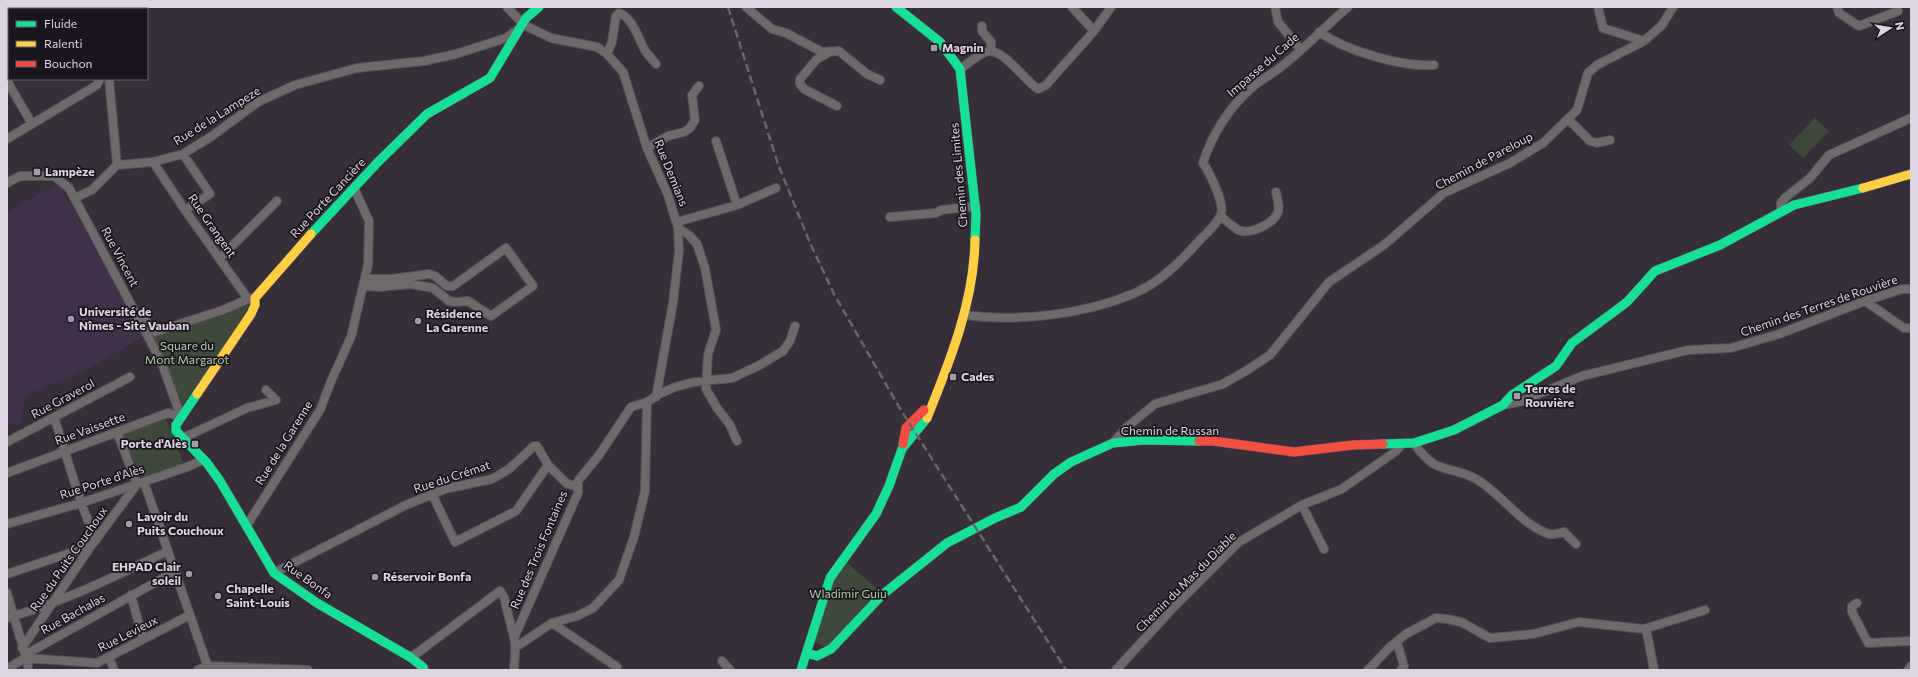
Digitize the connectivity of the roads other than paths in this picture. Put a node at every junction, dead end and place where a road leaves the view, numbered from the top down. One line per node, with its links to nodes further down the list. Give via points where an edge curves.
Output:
1 (507, 7): 13 (street)
2 (538, 7): 13 (street, Rue Porte Cancière, via 530,13)
3 (746, 7): 20 (street, via 772,29 786,33 822,52)
4 (896, 7): 24 (street, Chemin des Limites, via 937,39)
5 (1072, 7): 15 (street)
6 (1111, 7): 15 (street)
7 (1275, 7): 18 (street, via 1278,22)
8 (1348, 7): 16 (street, Impasse du Cade)
9 (1598, 7): 17 (street, via 1603,28)
10 (1673, 7): 17 (street, Chemin de Pareloup, via 1662,24)
11 (1837, 7): 12 (street, via 1839,13 1859,26)
12 (1898, 10)
13 (524, 25): 21 (street, Rue Demians, via 551,38 597,48); 38 (street, Rue de la Lampeze, via 506,38 456,54 424,61 357,68 295,85 258,102); 43 (street, Rue Porte Cancière, via 490,78 427,114)
14 (982, 26): 19 (street, via 982,31 991,42)
15 (1094, 31): 19 (street, via 1046,86 1038,89 1004,56)
16 (1319, 32): 18 (street, Impasse du Cade); 23 (street, via 1332,41 1400,64)
17 (1644, 41): 32 (street, Chemin de Pareloup, via 1597,65 1588,73 1577,110)
18 (1301, 50): 52 (street, Impasse du Cade, via 1236,102 1206,153 1203,163 1221,202)
19 (991, 51): 24 (street)
20 (828, 52): 25 (street, via 839,51 866,74); 30 (street, via 800,79 800,84 804,89)
21 (607, 54): 22 (street, via 612,42 616,16 619,13 624,14); 37 (street, Rue Demians, via 623,72)
22 (656, 64)
23 (1434, 65)
24 (960, 69): 49 (street, Chemin des Limites)
25 (880, 80)
26 (7, 81): 33 (street)
27 (110, 81): 28 (street); 40 (street)
28 (99, 82): 33 (street)
29 (699, 86): 37 (street, via 692,95 695,120 690,128)
30 (837, 106)
31 (1911, 118): 51 (street, via 1829,154 1810,178 1785,198 1781,203)
32 (1568, 119): 35 (street, via 1590,140 1597,143); 76 (street, Chemin de Pareloup, via 1543,143 1510,163 1444,193 1384,245 1329,282 1270,355 1223,384 1155,404 1127,427)
33 (32, 124): 34 (street)
34 (7, 139)
35 (1610, 140)
36 (716, 141): 48 (street)
37 (646, 148): 54 (street, Rue Demians, via 668,195)
38 (183, 154): 39 (street, Rue de la Lampeze); 50 (street, via 210,194)
39 (153, 162): 40 (street, Rue de la Lampeze); 50 (street, Rue Grangent)
40 (117, 165): 46 (street, via 92,190)
41 (1911, 174): 51 (street, Chemin de Russan, via 1794,205)
42 (7, 183): 46 (street, via 20,176 54,176 69,188)
43 (354, 188): 57 (street, Rue de la Garenne, via 369,221 368,265); 59 (street, Rue Porte Cancière)
44 (776, 188): 48 (street)
45 (1276, 192): 52 (street, via 1279,207 1277,214 1255,230 1239,230)
46 (75, 198): 56 (street, Rue Vincent)
47 (277, 200): 55 (street)
48 (737, 205): 54 (street)
49 (976, 206): 53 (street, via 941,210 936,214); 61 (street, Chemin des Limites, via 975,253)
50 (185, 210): 55 (street, Rue Grangent)
51 (1781, 212): 69 (street, Chemin de Russan, via 1720,245 1655,271 1627,302 1572,343 1556,366 1512,395)
52 (1221, 216): 61 (street, via 1182,260 1158,280 1135,293 1109,302 1045,316 1029,318)
53 (890, 217)
54 (678, 225): 65 (street, via 697,244 705,268 716,330 708,354); 67 (street, Rue Demians, via 680,251 674,303)
55 (220, 258): 59 (street, Rue Grangent)
56 (108, 260): 59 (street, via 155,332); 71 (street, Rue Vincent, via 161,361)
57 (364, 283): 57 (street, via 379,287 411,284 433,288 449,301 468,301 491,316 533,286 506,248 453,286 447,286 429,274); 89 (street, Rue de la Garenne, via 351,337 320,410)
58 (1911, 289): 60 (street, Chemin des Terres de Rouvière, via 1902,289)
59 (252, 298): 71 (street, Rue Porte Cancière, via 255,305 251,314)
60 (1865, 301): 63 (street, via 1904,328); 69 (street, Chemin des Terres de Rouvière, via 1779,334 1731,348 1688,350 1582,376 1522,402)
61 (964, 315): 112 (street, Chemin des Limites, via 958,339 939,388 920,416 906,428 902,449 879,508 830,578)
62 (795, 326): 65 (street, Rue des Trois Fontaines, via 790,341 777,355 732,378)
63 (1911, 328)
64 (130, 377): 70 (street, Rue Graverol)
65 (705, 381): 67 (street, Rue des Trois Fontaines, via 675,387); 74 (street, via 706,388 730,424)
66 (266, 390): 73 (street, via 276,400 247,408)
67 (656, 397): 68 (street, Rue des Trois Fontaines)
68 (647, 402): 84 (street, Rue des Trois Fontaines, via 630,407 599,455 578,481); 104 (street, via 645,491 620,580 593,608 577,616)
69 (1503, 405): 77 (street, Chemin de Russan, via 1454,430)
70 (54, 417): 75 (street, Rue Graverol); 79 (street)
71 (181, 417): 72 (street, Rue Vaissette, via 168,413); 73 (street, via 176,425 176,431)
72 (118, 432): 79 (street, Rue Vaissette); 83 (street)
73 (183, 438): 80 (street, Rue Bonfa)
74 (737, 441)
75 (7, 442)
76 (1113, 443): 78 (street, Chemin de Russan, via 1143,440 1213,441 1294,452 1353,445); 112 (street, Chemin de Russan, via 1071,462 1054,474 1021,507 947,544 882,595 831,650 817,656)
77 (1414, 444): 78 (street, Chemin de Russan); 91 (street, via 1436,465 1466,473 1478,480 1537,528 1550,535 1564,532)
78 (1401, 445): 87 (street, Chemin du Mas du Diable, via 1342,489)
79 (66, 451): 82 (street, Rue Vaissette); 86 (street)
80 (203, 460): 83 (street, Rue Porte d'Alès); 89 (street, Rue Bonfa)
81 (548, 465): 84 (street, Rue du Crémat, via 566,483); 85 (street, Rue du Crémat, via 540,449 534,446 509,469 492,479); 85 (street, via 516,511 455,542)
82 (7, 473)
83 (141, 483): 86 (street, Rue Porte d'Alès); 90 (street, Rue du Puits Couchoux); 93 (street)
84 (577, 487): 107 (street, Rue des Trois Fontaines, via 578,494)
85 (432, 494): 95 (street, Rue du Crémat)
86 (81, 503): 88 (street, Rue Porte d'Alès); 90 (street)
87 (1302, 505): 92 (street); 129 (street, Chemin du Mas du Diable, via 1239,542)
88 (7, 524)
89 (247, 525): 95 (street, Rue Bonfa)
90 (93, 543): 96 (street); 100 (street, Rue du Puits Couchoux)
91 (1576, 544)
92 (1324, 549)
93 (168, 551): 94 (street); 100 (street, via 88,590)
94 (176, 571): 98 (street, Rue Bachalas); 102 (street)
95 (274, 573): 114 (street, Rue Bonfa, via 289,585)
96 (7, 574)
97 (7, 593): 103 (street)
98 (131, 595): 106 (street); 116 (street, Rue Bachalas, via 30,652)
99 (1857, 603): 109 (street, via 1852,606 1852,612 1868,643)
100 (52, 604): 103 (street); 111 (street, Rue du Puits Couchoux)
101 (1705, 610): 105 (street)
102 (190, 615): 106 (street, Rue Levieux); 118 (street)
103 (10, 618): 111 (street)
104 (552, 623): 110 (street); 126 (street, via 617,666)
105 (1644, 629): 108 (street, via 1578,622 1533,634 1490,638 1461,622 1436,618 1406,634); 132 (street)
106 (143, 638): 113 (street, Rue Levieux)
107 (514, 638): 110 (street); 114 (street, via 504,597 500,591)
108 (1397, 642): 130 (street); 131 (street, via 1404,666)
109 (1911, 642)
110 (516, 647): 125 (street, via 513,657)
111 (22, 648): 116 (street)
112 (807, 653): 128 (street, Chemin des Limites)
113 (108, 657): 116 (street, Rue Levieux, via 97,663); 121 (street)
114 (410, 657): 124 (street, Rue Bonfa, via 423,666)
115 (722, 661): 127 (street)
116 (27, 664): 119 (street, Rue Bachalas)
117 (1911, 666): 133 (street)
118 (208, 668): 120 (street); 122 (street)
119 (7, 669)
120 (265, 669): 123 (street)
121 (114, 670)
122 (198, 670)
123 (308, 670)
124 (424, 670)
125 (514, 670)
126 (614, 670)
127 (730, 670)
128 (801, 670)
129 (1116, 670)
130 (1368, 670)
131 (1401, 670)
132 (1654, 670)
133 (1908, 670)

